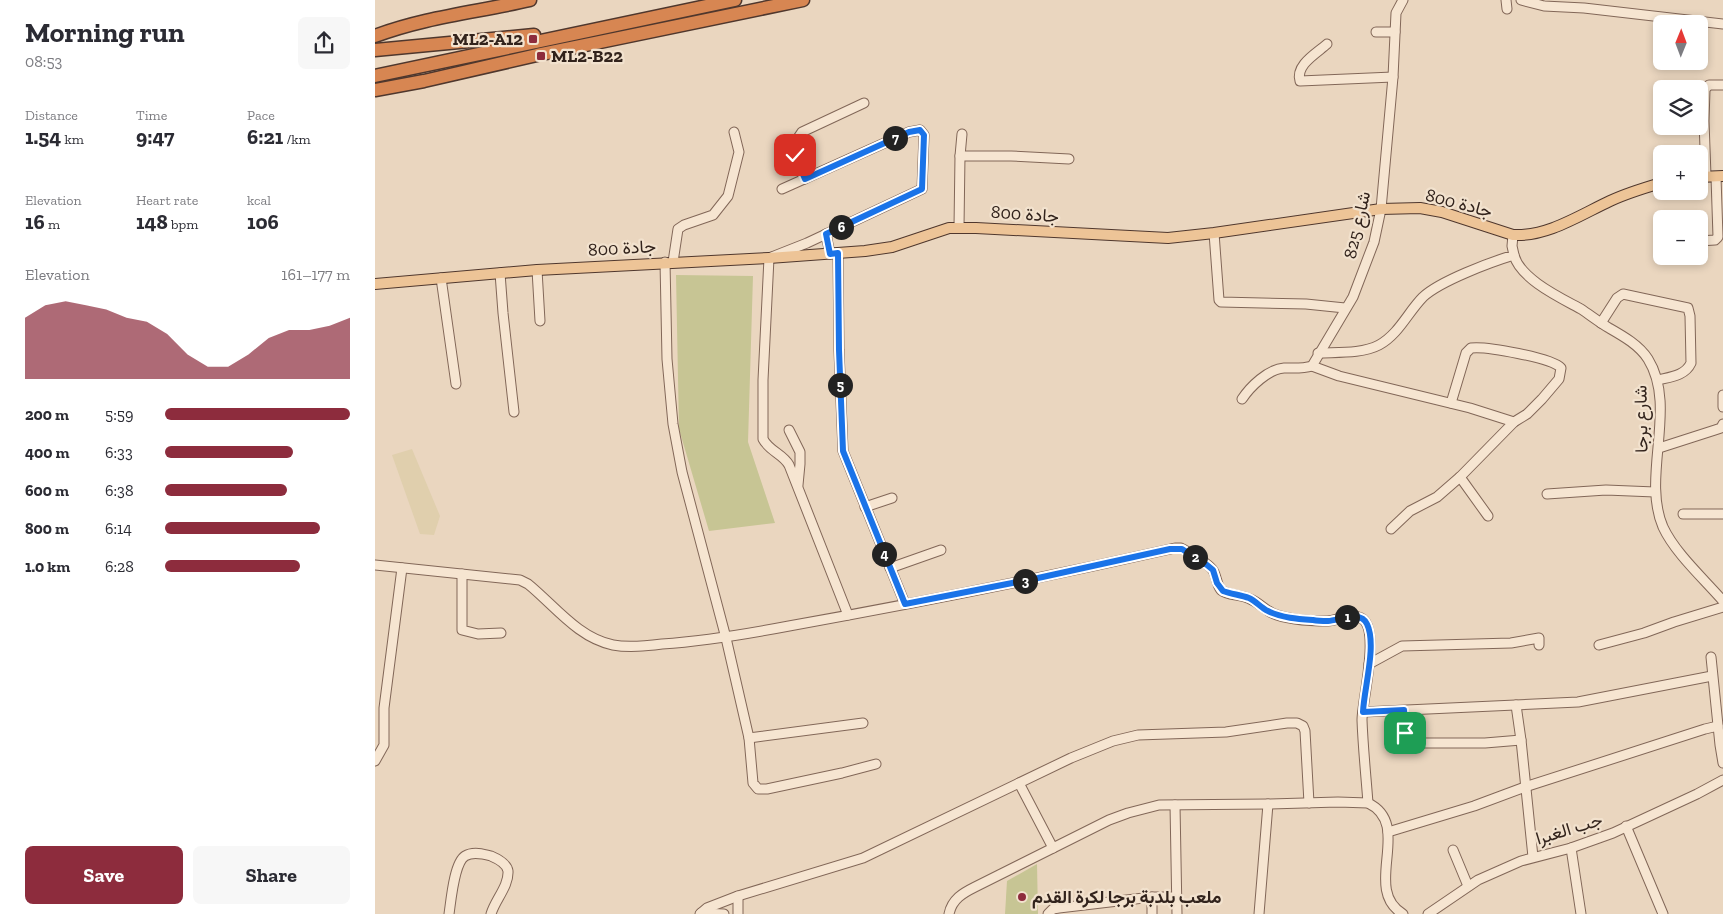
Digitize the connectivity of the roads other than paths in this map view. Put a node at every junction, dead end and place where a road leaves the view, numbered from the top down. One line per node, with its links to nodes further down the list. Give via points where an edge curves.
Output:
1 (530, 0): 10 (highway, via 426,20)
2 (735, 0): 7 (highway)
3 (803, 0): 16 (highway)
4 (1403, 0): 9 (street, شارع 825, via 1397,10)
5 (1521, 0): 6 (street, via 1544,6)
6 (1723, 24)
7 (589, 30): 12 (highway); 13 (highway)
8 (1376, 32): 9 (street)
9 (1395, 32): 14 (street, شارع 825)
10 (375, 36)
11 (1327, 44): 14 (street, via 1302,68 1300,81)
12 (375, 50)
13 (375, 76)
14 (1393, 77): 26 (street, شارع 825)
15 (1723, 85): 22 (street, via 1709,85 1705,89)
16 (375, 90)
17 (864, 103): 23 (street, via 803,132 796,140 795,155)
18 (734, 132): 35 (street, via 739,152 728,196 713,215 678,229)
19 (962, 134): 20 (street)
20 (960, 156): 21 (street); 27 (street)
21 (1069, 159)
22 (1711, 177): 31 (street, via 1718,237)
23 (805, 179): 25 (street); 28 (street, via 909,132 920,130 924,135 922,189)
24 (1653, 185): 30 (main road, جادة 800, via 1631,192 1561,225 1528,235)
25 (782, 189)
26 (1381, 209): 29 (main road, جادة 800); 30 (main road, جادة 800, via 1420,208 1442,212); 40 (street, شارع 825, via 1374,242 1353,297)
27 (959, 228): 29 (main road, جادة 800, via 1140,238); 32 (main road, جادة 800, via 934,232 892,247)
28 (826, 234): 32 (street); 34 (street)
29 (1214, 234): 40 (street, via 1221,302)
30 (1513, 235): 33 (street)
31 (1708, 240)
32 (834, 253): 34 (main road, جادة 800); 61 (street, via 843,451)
33 (1514, 255): 42 (street, شارع برجا, via 1519,265 1539,284); 43 (street, via 1431,291 1389,338 1378,345)
34 (769, 258): 35 (main road, جادة 800); 57 (street, via 763,439 787,461)
35 (669, 262): 36 (main road, جادة 800); 76 (street, via 667,359 673,424 682,472)
36 (537, 270): 37 (main road, جادة 800); 41 (street)
37 (500, 273): 38 (main road, جادة 800); 51 (street)
38 (441, 278): 39 (main road, جادة 800); 46 (street)
39 (375, 284)
40 (1345, 308): 43 (street, شارع 825)
41 (540, 321)
42 (1601, 323): 45 (street, شارع برجا, via 1639,348); 45 (street, via 1623,294 1688,308 1691,364 1680,374)
43 (1319, 353): 44 (street, شارع 825)
44 (1311, 366): 48 (street, via 1277,370 1259,381); 49 (street, via 1339,376)
45 (1658, 380): 55 (street, شارع برجا)
46 (456, 384)
47 (1723, 395): 50 (street)
48 (1242, 399)
49 (1451, 403): 52 (street); 52 (street, via 1467,350 1471,348 1496,350 1558,365 1561,370 1556,383 1535,406)
50 (1723, 407)
51 (514, 412)
52 (1514, 422): 56 (street)
53 (1723, 424): 55 (street, via 1721,428)
54 (789, 430): 57 (street, via 800,452)
55 (1659, 448): 58 (street, شارع برجا)
56 (1460, 477): 64 (street); 65 (street, via 1437,497 1410,511)
57 (798, 490): 74 (street)
58 (1655, 492): 59 (street, via 1606,490); 71 (street, شارع برجا, via 1663,528)
59 (1547, 494)
60 (893, 498): 61 (street)
61 (865, 507): 69 (street)
62 (1683, 514): 63 (street)
63 (1723, 514)
64 (1488, 516)
65 (1391, 529)
66 (941, 550): 69 (street)
67 (375, 565): 68 (street)
68 (402, 568): 70 (street); 89 (street, via 384,708 384,745)
69 (890, 568): 72 (street)
70 (462, 574): 75 (street, via 462,630 478,634); 76 (street, via 523,582 573,624 594,638 611,644 651,645)
71 (1723, 601)
72 (905, 604): 74 (street); 80 (street, via 1181,548 1213,570 1223,591 1251,599 1275,614 1329,621 1353,616 1363,619 1370,633)
73 (1723, 607): 77 (street)
74 (848, 615): 76 (street)
75 (501, 633)
76 (726, 638): 87 (street)
77 (1599, 645)
78 (1539, 646): 80 (street, via 1539,638 1402,646)
79 (1711, 657): 81 (street)
80 (1369, 664): 84 (street)
81 (1713, 676): 82 (street, via 1578,702); 86 (street)
82 (1516, 705): 83 (street); 88 (street)
83 (1404, 710): 84 (street); 88 (street, via 1407,737 1418,743)
84 (1363, 712): 96 (street)
85 (863, 723): 87 (street)
86 (1718, 726): 90 (street); 94 (street)
87 (749, 738): 91 (street, via 753,783 761,790)
88 (1521, 740): 94 (street)
89 (375, 761)
90 (1723, 763)
91 (876, 764)
92 (1723, 780): 99 (street, جب الغبرا)
93 (1019, 782): 95 (street, via 1100,745 1138,735 1226,732 1297,723 1305,731); 101 (street); 106 (street, via 863,858)
94 (1525, 787): 100 (street); 104 (street)
95 (1309, 802): 96 (street); 97 (street)
96 (1368, 803): 100 (street, via 1382,816)
97 (1268, 804): 98 (street); 118 (street)
98 (1175, 806): 101 (street, via 1159,805 1128,812); 108 (street)
99 (1626, 826): 102 (street, جب الغبرا); 122 (street)
100 (1388, 832): 119 (street, via 1386,892)
101 (1053, 848): 114 (street, via 963,893 952,904)
102 (1571, 848): 104 (street, جب الغبرا); 121 (street)
103 (1453, 850): 105 (street)
104 (1533, 857): 105 (street, جب الغبرا)
105 (1468, 886): 120 (street, جب الغبرا)
106 (737, 896): 111 (street, via 707,908); 113 (street)
107 (1152, 897): 108 (street); 115 (street, via 1059,908); 116 (street)
108 (1176, 897): 117 (street)
109 (449, 914): 110 (street, via 461,859 473,853 494,857 507,869 506,881)
110 (491, 914)
111 (701, 914): 112 (street)
112 (724, 914)
113 (738, 914)
114 (949, 914)
115 (1048, 914)
116 (1152, 914)
117 (1177, 914)
118 (1259, 914)
119 (1403, 914)
120 (1428, 914)
121 (1581, 914)
122 (1663, 914)

